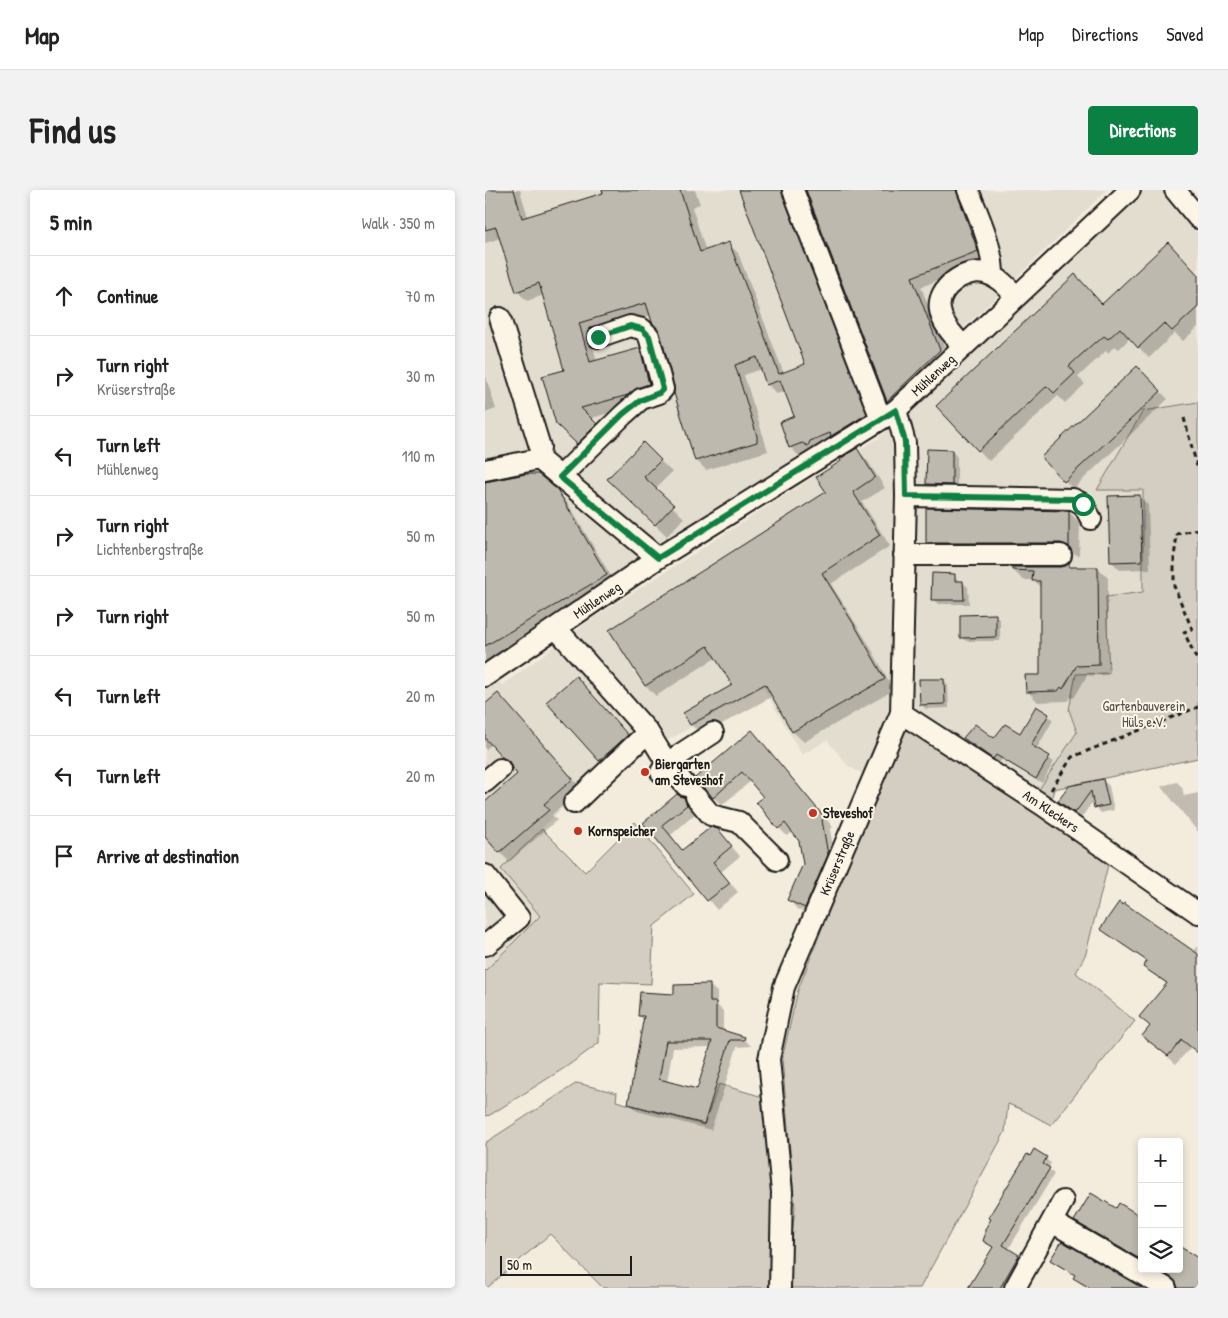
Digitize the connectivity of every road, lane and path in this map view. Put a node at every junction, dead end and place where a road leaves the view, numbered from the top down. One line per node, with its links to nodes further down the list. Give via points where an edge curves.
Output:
1 (793, 190): 11 (street, Krüserstraße)
2 (968, 190): 6 (street, via 988,241)
3 (1130, 190): 7 (street, Mühlenweg)
4 (1175, 190): 5 (street)
5 (1198, 218)
6 (993, 276): 7 (street); 10 (street, via 983,272 970,274 952,281 943,294 939,309 951,333)
7 (1016, 296): 10 (street, Mühlenweg)
8 (500, 318): 13 (street, via 540,447)
9 (598, 337): 16 (street, via 630,326 642,329 649,336 663,389 623,414)
10 (963, 346): 11 (street, Mühlenweg)
11 (888, 414): 17 (street, Krüserstraße, via 905,442); 22 (street, Mühlenweg)
12 (1184, 418): 15 (path)
13 (539, 459): 14 (street); 16 (street)
14 (485, 470)
15 (1198, 470)
16 (560, 477): 22 (street)
17 (906, 496): 18 (street, via 1073,499 1083,504); 20 (street, Krüserstraße)
18 (1091, 519)
19 (1198, 530): 24 (path, via 1177,534 1174,558 1174,586 1192,629 1184,632)
20 (904, 555): 21 (street); 27 (street, Krüserstraße)
21 (1061, 555)
22 (658, 558): 23 (street, Mühlenweg)
23 (556, 628): 25 (street, Mühlenweg); 28 (street)
24 (1198, 662)
25 (485, 676)
26 (1198, 707): 32 (path, via 1072,757)
27 (901, 713): 32 (street, Am Kleckers); 40 (street, Krüserstraße, via 785,987 769,1058 782,1192)
28 (648, 732): 30 (street); 31 (street)
29 (713, 733): 30 (street)
30 (664, 767): 33 (street, via 711,815 739,822)
31 (574, 803)
32 (1041, 804): 35 (street, Am Kleckers)
33 (777, 860)
34 (486, 879): 36 (street, via 519,918)
35 (1198, 913)
36 (485, 943)
37 (1063, 1201): 38 (street)
38 (1052, 1222): 39 (street); 41 (street)
39 (1022, 1286)
40 (779, 1288)
41 (1166, 1288)

